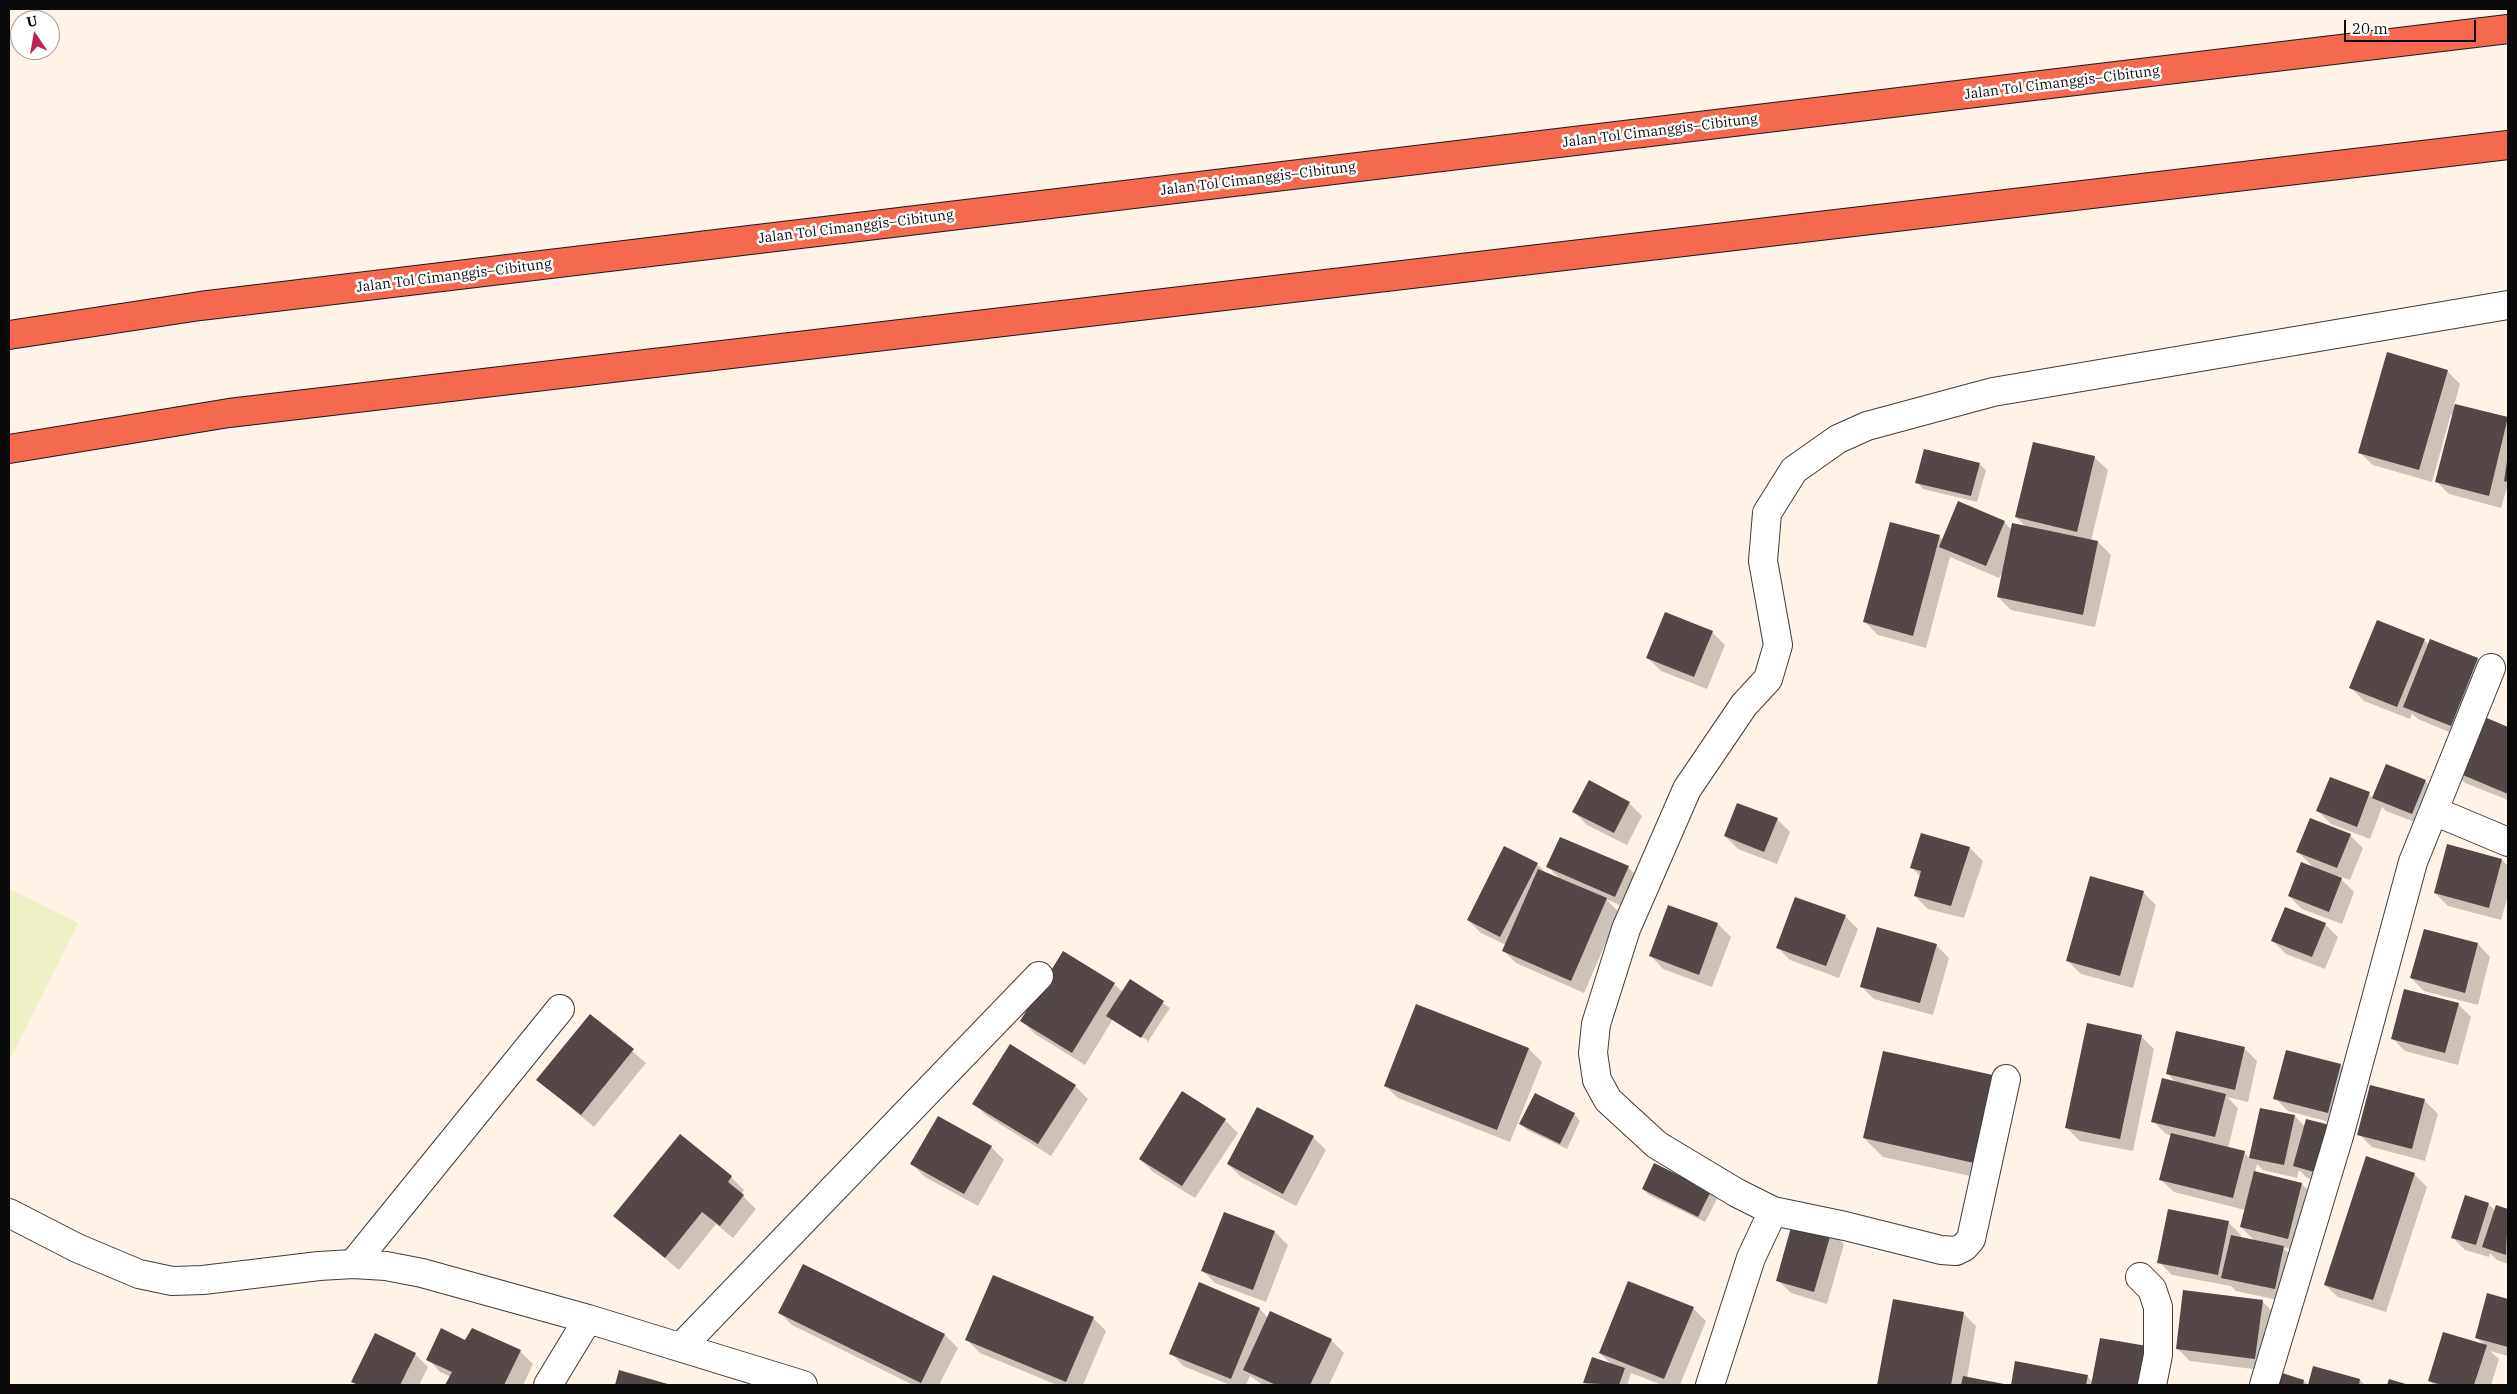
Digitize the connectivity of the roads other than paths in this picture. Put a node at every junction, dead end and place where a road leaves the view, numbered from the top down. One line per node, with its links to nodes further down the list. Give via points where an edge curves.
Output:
1 (2508, 29): 4 (highway, Jalan Tol Cimanggis–Cibitung, via 200,306)
2 (2508, 145): 5 (highway, via 229,413)
3 (2508, 305): 12 (street, via 1993,392 1867,426 1838,439 1794,470 1767,513 1763,561 1778,645 1768,679 1744,706 1687,789 1626,929 1596,1024 1593,1053 1597,1080 1608,1100 1657,1144)
4 (9, 335)
5 (9, 449)
6 (2491, 668): 7 (street)
7 (2434, 811): 8 (street); 22 (street, via 2413,862 2339,1136)
8 (2508, 842)
9 (1038, 976): 17 (street)
10 (560, 1009): 14 (street)
11 (2006, 1079): 12 (street, via 1971,1239 1964,1247 1956,1251 1942,1250)
12 (1773, 1211): 20 (street, via 1751,1258)
13 (9, 1213): 14 (street, via 77,1248 139,1274 172,1281)
14 (352, 1264): 16 (street, via 422,1273)
15 (2140, 1277): 21 (street, via 2152,1289 2158,1307 2158,1355)
16 (588, 1319): 17 (street); 18 (street)
17 (681, 1347): 19 (street)
18 (548, 1385)
19 (803, 1385)
20 (1710, 1385)
21 (2152, 1385)
22 (2264, 1385)

